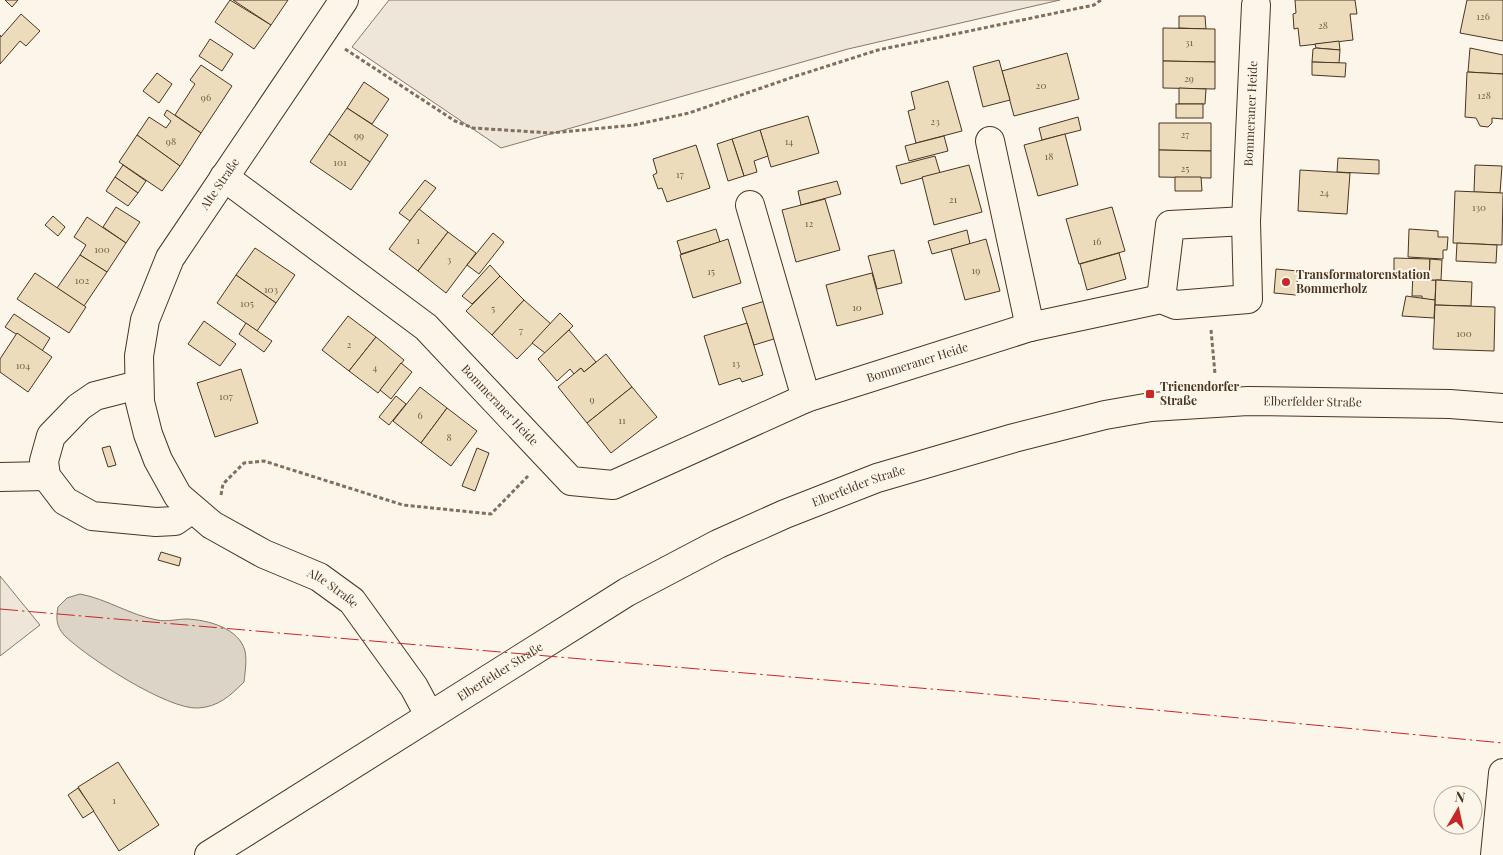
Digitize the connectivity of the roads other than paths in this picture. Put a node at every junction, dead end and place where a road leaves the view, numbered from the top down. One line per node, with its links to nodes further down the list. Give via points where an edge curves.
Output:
1 (344, 0): 4 (main road, Alte Straße)
2 (1256, 5): 6 (main road, Bommeraner Heide)
3 (990, 141): 8 (main road)
4 (224, 177): 9 (main road, Alte Straße, via 166,267 145,320); 10 (main road, Bommeraner Heide, via 426,327 571,481 613,485)
5 (750, 205): 10 (main road)
6 (1246, 221): 7 (main road, via 1170,225); 7 (main road, Bommeraner Heide, via 1248,299 1176,305)
7 (1161, 299): 8 (main road, Bommeraner Heide)
8 (1030, 327): 10 (main road, Bommeraner Heide)
9 (138, 385): 12 (main road, via 95,396 79,407 51,436 44,461); 14 (main road, Alte Straße, via 148,434 158,460 178,496)
10 (806, 398)
11 (1503, 408): 15 (main road, Elberfelder Straße, via 1258,401 1151,407 1105,415 877,478 718,544 627,592)
12 (46, 476): 13 (main road); 14 (main road, via 65,501 92,516 156,522)
13 (2, 485)
14 (202, 517): 15 (main road, Alte Straße, via 264,554 319,577 352,601 414,687)
15 (429, 715): 17 (main road, Elberfelder Straße)
16 (1503, 773): 18 (main road)
17 (209, 855)
18 (1495, 855)

